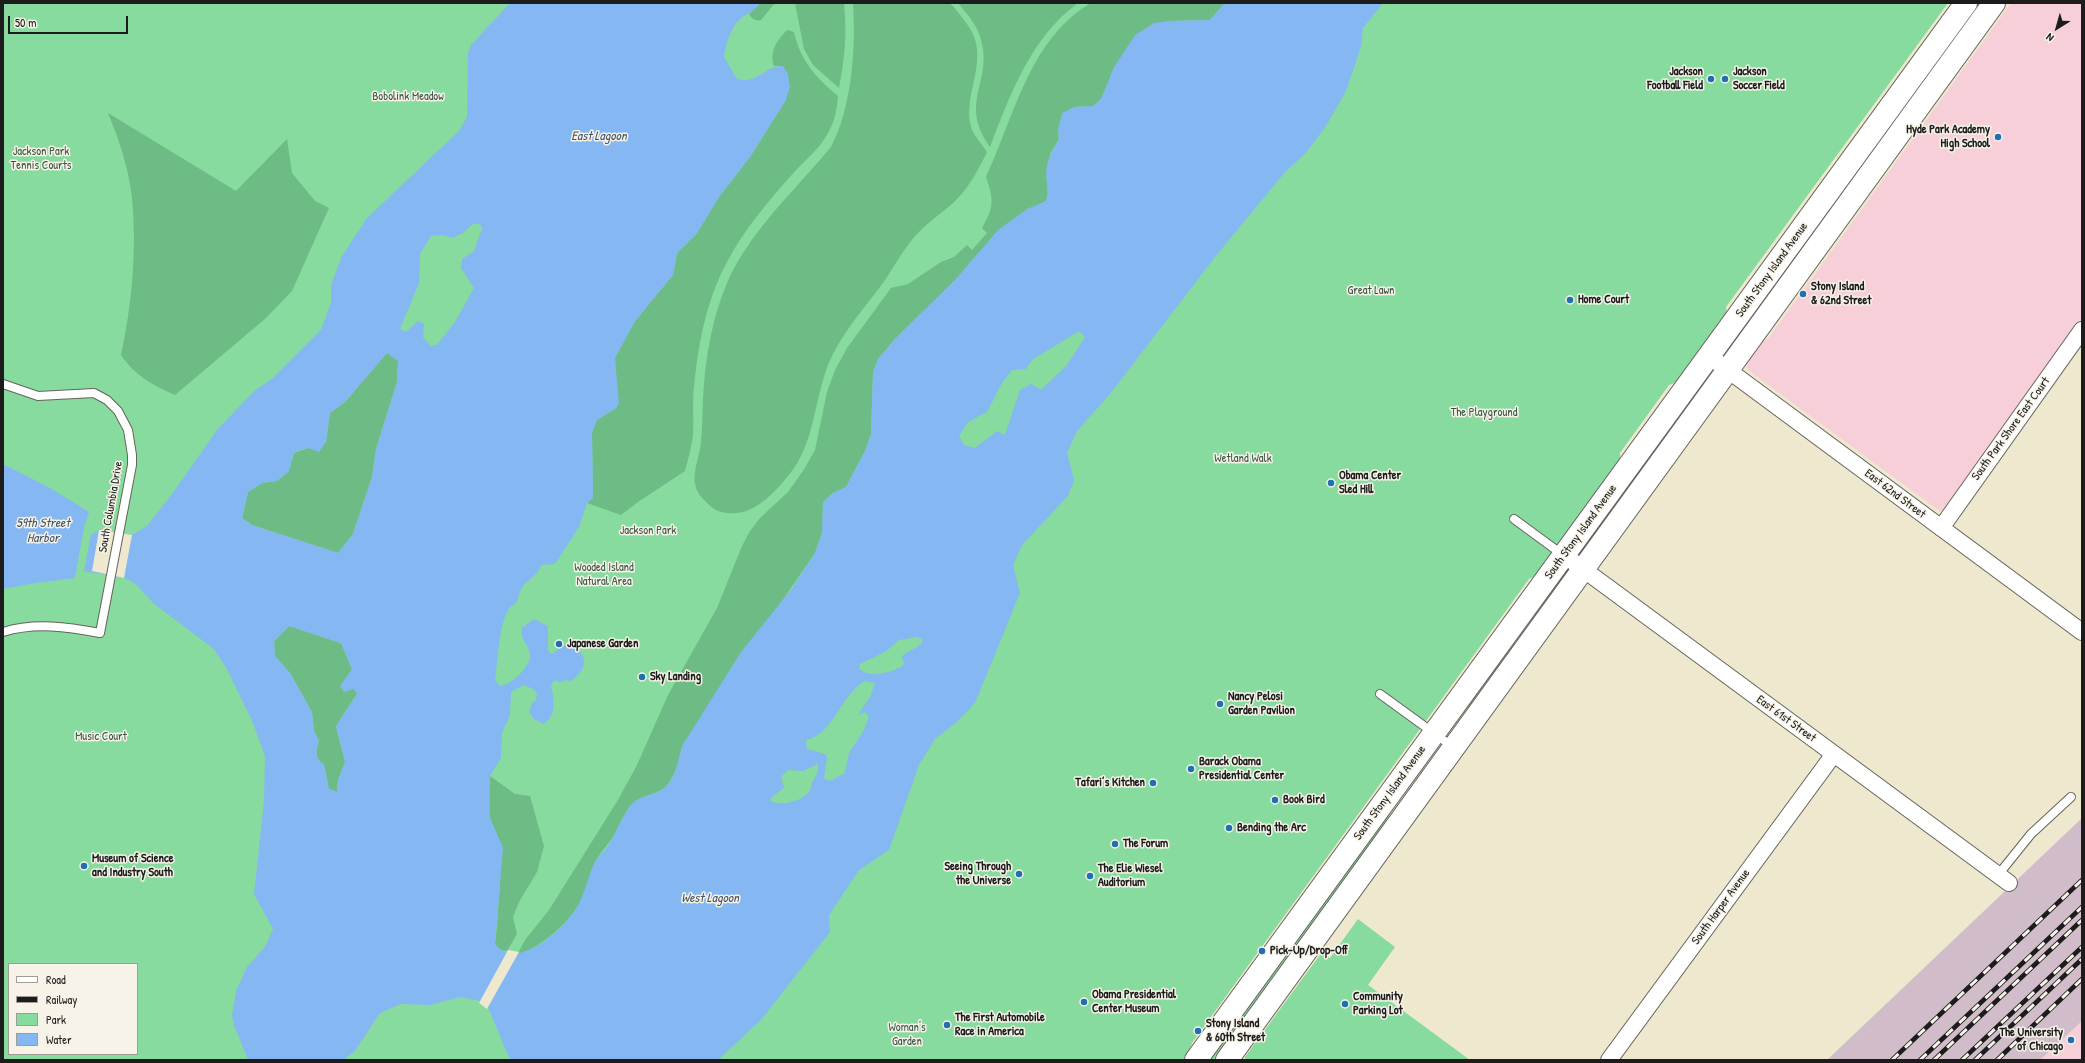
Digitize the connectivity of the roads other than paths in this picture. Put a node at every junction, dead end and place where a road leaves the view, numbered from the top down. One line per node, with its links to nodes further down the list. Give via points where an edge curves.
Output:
1 (1966, 3): 4 (main road, South Stony Island Avenue)
2 (1994, 3): 5 (main road, South Stony Island Avenue)
3 (2082, 330): 8 (street, South Park Shore East Court)
4 (1709, 356): 5 (street, East 62nd Street); 9 (main road, South Stony Island Avenue)
5 (1728, 370): 8 (street, East 62nd Street); 10 (main road, South Stony Island Avenue)
6 (3, 384): 11 (lane, South Columbia Drive, via 38,396 94,393 107,400 118,411 128,430 132,455 120,534 100,633 42,626)
7 (1514, 518): 9 (lane)
8 (1941, 528): 12 (street, East 62nd Street)
9 (1564, 555): 10 (street, East 61st Street); 14 (main road, South Stony Island Avenue)
10 (1584, 569): 15 (main road, South Stony Island Avenue); 16 (street, East 61st Street)
11 (3, 632)
12 (2082, 632)
13 (1380, 694): 14 (lane)
14 (1434, 733): 15 (lane); 19 (main road, South Stony Island Avenue)
15 (1453, 747): 20 (main road, South Stony Island Avenue)
16 (1834, 754): 18 (street, East 61st Street); 21 (street, South Harper Avenue)
17 (2071, 797): 18 (lane, via 2031,834)
18 (2003, 879)
19 (1196, 1060)
20 (1227, 1060)
21 (1609, 1060)

